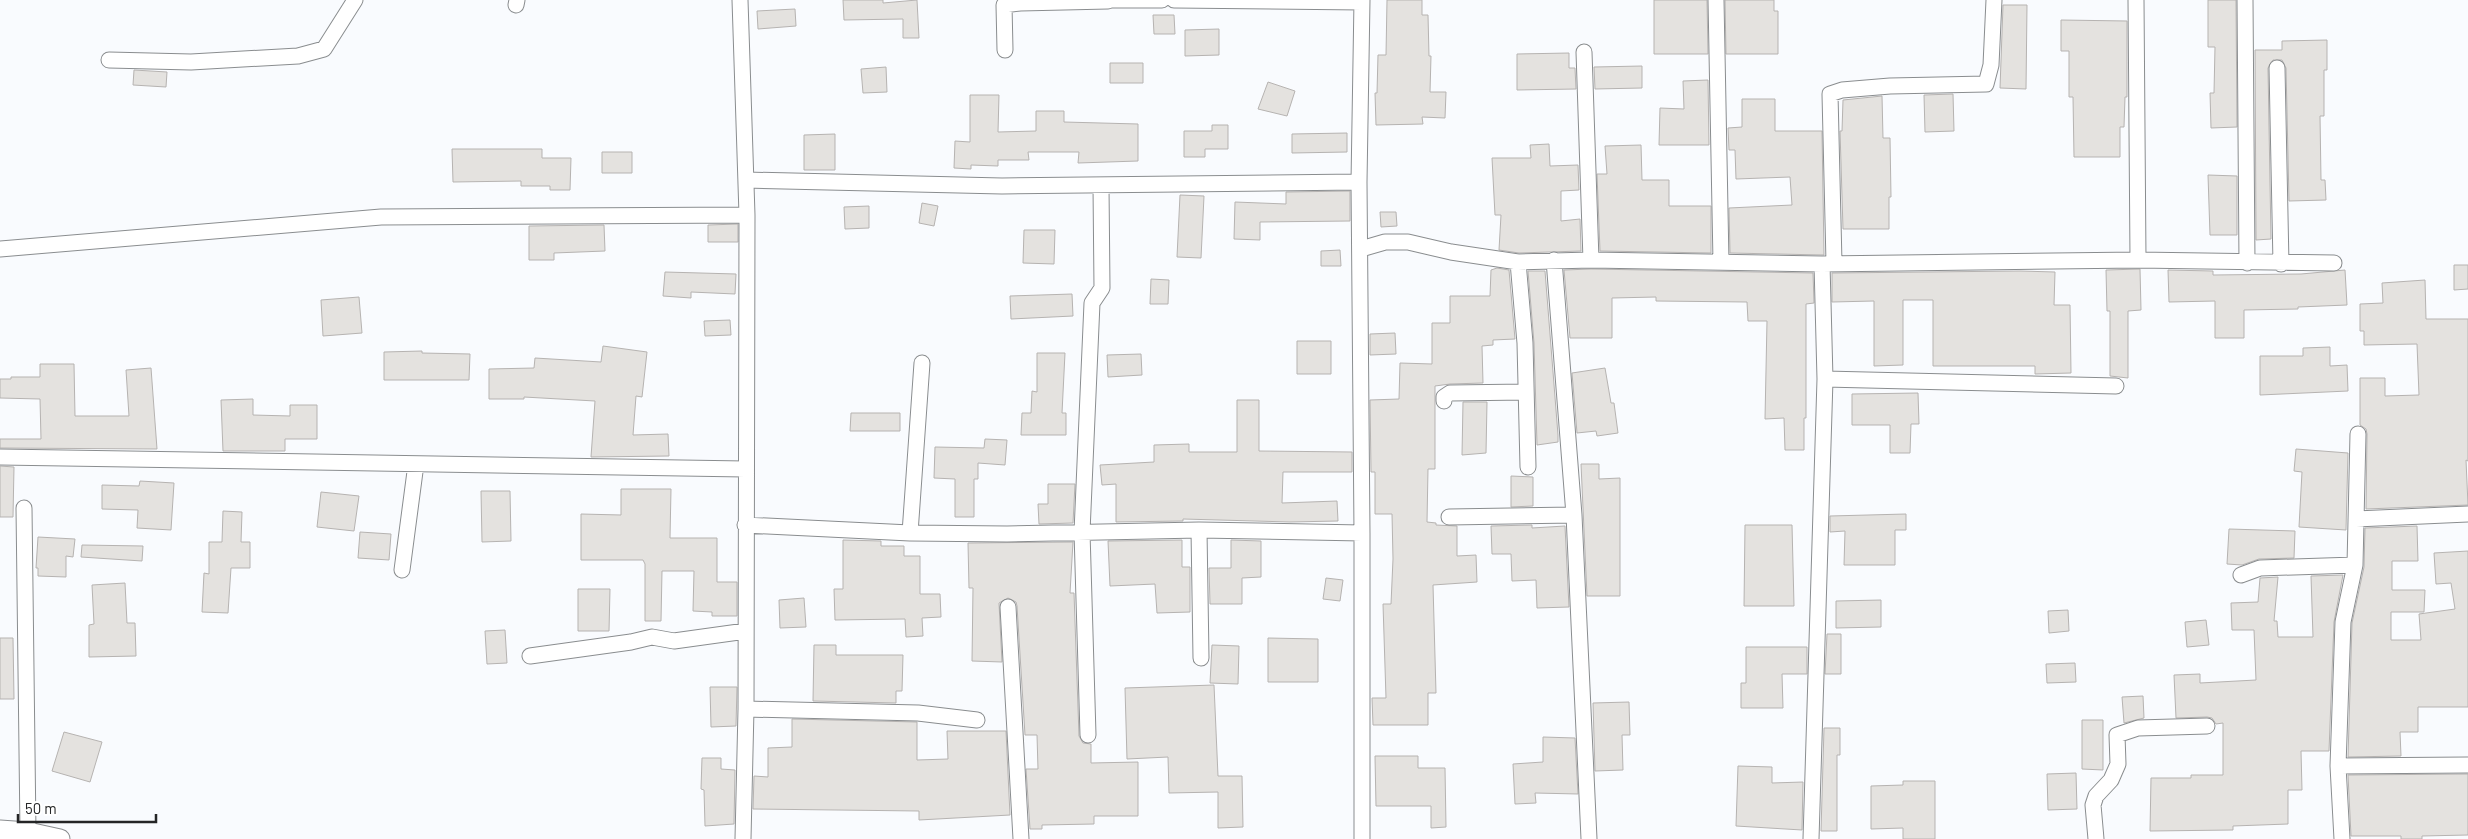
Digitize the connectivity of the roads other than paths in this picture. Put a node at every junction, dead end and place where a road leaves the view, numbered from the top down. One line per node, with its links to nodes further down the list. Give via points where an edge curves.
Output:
1 (355, 0): 14 (street, via 324,49 298,56 191,62)
2 (740, 0): 16 (street)
3 (1108, 0): 4 (street); 11 (street)
4 (1162, 0)
5 (1174, 0): 10 (street)
6 (1716, 0): 26 (street)
7 (1994, 0): 27 (street, via 1991,65 1986,84 1890,86 1830,94)
8 (2136, 0): 24 (street)
9 (2245, 0): 28 (street)
10 (1362, 1): 17 (street)
11 (1004, 3): 12 (street)
12 (1005, 50)
13 (1584, 52): 23 (street)
14 (109, 60)
15 (2277, 68): 30 (street)
16 (746, 180): 18 (street); 19 (street)
17 (1359, 182): 18 (street); 21 (street)
18 (1102, 186): 48 (street, via 1102,288 1092,303)
19 (747, 215): 20 (street, via 381,216); 40 (street)
20 (0, 249)
21 (1361, 249): 25 (street, via 1385,242 1408,242); 50 (street)
22 (1554, 260): 23 (street); 25 (street); 43 (street)
23 (1591, 260): 26 (street)
24 (2138, 260): 27 (street); 28 (street)
25 (1518, 262): 34 (street)
26 (1722, 262): 27 (street)
27 (1828, 263): 32 (street)
28 (2248, 263): 30 (street)
29 (2334, 263): 30 (street)
30 (2281, 264)
31 (922, 363): 49 (street)
32 (1825, 379): 33 (street); 71 (street)
33 (2116, 386)
34 (1526, 392): 35 (street, via 1450,393); 39 (street)
35 (1444, 401)
36 (2358, 434): 45 (street)
37 (0, 457): 38 (street)
38 (416, 464): 40 (street); 52 (street)
39 (1528, 467)
40 (745, 469): 46 (street)
41 (24, 508): 65 (street)
42 (2468, 514): 45 (street)
43 (1574, 515): 44 (street); 70 (street)
44 (1449, 517)
45 (2356, 519): 51 (street)
46 (745, 525): 49 (street); 55 (street)
47 (1199, 530): 48 (street); 50 (street); 57 (street)
48 (1082, 532): 49 (street); 61 (street)
49 (910, 533)
50 (1362, 533): 69 (street)
51 (2354, 565): 53 (street, via 2260,568); 63 (street, via 2343,622)
52 (402, 570)
53 (2241, 575)
54 (1008, 607): 68 (street)
55 (746, 630): 56 (street, via 674,642 644,638); 58 (street)
56 (530, 656)
57 (1201, 658)
58 (746, 709): 59 (street, via 918,713); 67 (street)
59 (977, 720)
60 (2207, 726): 72 (street, via 2138,728 2117,735 2118,764 2093,805)
61 (1088, 735)
62 (2468, 765): 63 (street)
63 (2338, 766): 73 (street)
64 (0, 830): 65 (street)
65 (28, 832): 66 (street)
66 (60, 839)
67 (743, 839)
68 (1021, 839)
69 (1362, 839)
70 (1589, 839)
71 (1811, 839)
72 (2096, 839)
73 (2342, 839)

